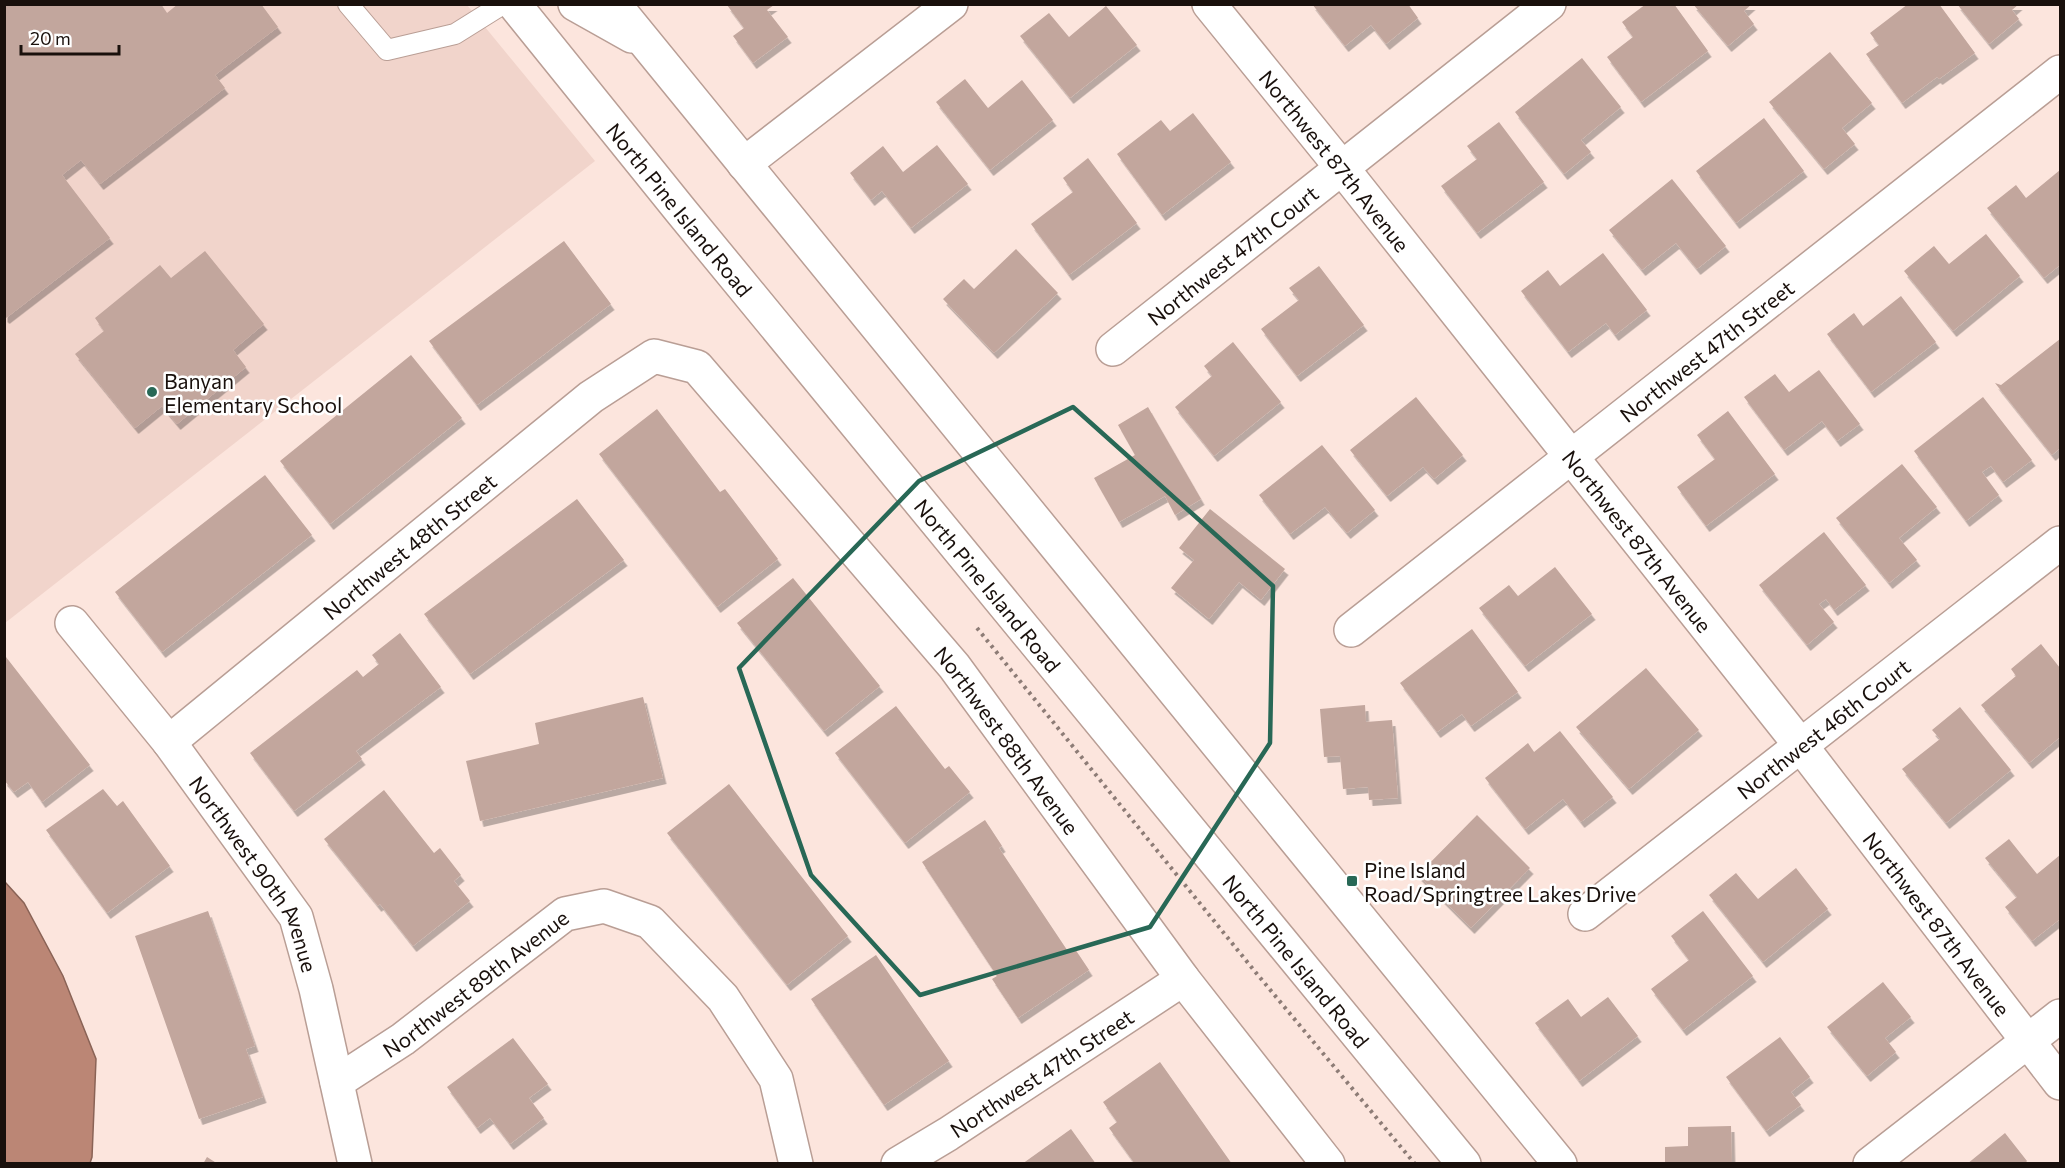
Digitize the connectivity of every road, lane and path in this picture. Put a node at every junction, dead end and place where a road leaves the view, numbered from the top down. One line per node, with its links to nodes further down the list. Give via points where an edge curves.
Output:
1 (348, 4): 2 (lane, via 387,50 455,34)
2 (503, 4)
3 (514, 4): 31 (street, North Pine Island Road)
4 (575, 4): 9 (street)
5 (614, 4): 9 (street)
6 (951, 4): 11 (street)
7 (1209, 4): 12 (street, Northwest 87th Avenue)
8 (1549, 4): 12 (street, Northwest 47th Court)
9 (647, 45): 11 (street)
10 (2061, 72): 15 (street, Northwest 47th Street)
11 (744, 164): 32 (street)
12 (1342, 168): 13 (street, Northwest 47th Court); 15 (street, Northwest 87th Avenue)
13 (1113, 349)
14 (654, 356): 19 (street, Northwest 48th Street, via 591,397); 22 (street, Northwest 88th Avenue, via 697,367 954,666)
15 (1571, 456): 18 (street, Northwest 47th Street); 20 (street, Northwest 87th Avenue)
16 (2061, 543): 20 (street, Northwest 46th Court)
17 (72, 623): 19 (street, Northwest 90th Avenue)
18 (1351, 630)
19 (169, 742): 25 (street, Northwest 90th Avenue, via 296,917)
20 (1801, 746): 21 (street, Northwest 46th Court); 24 (street, Northwest 87th Avenue)
21 (1585, 914)
22 (1183, 979): 29 (street, Northwest 47th Street); 30 (street, Northwest 88th Avenue)
23 (2061, 1016): 24 (street)
24 (2028, 1041): 26 (street, Northwest 87th Avenue); 33 (street)
25 (337, 1082): 27 (street, Northwest 90th Avenue); 28 (street, Northwest 89th Avenue, via 403,1038 565,914 604,906 650,922 723,999 776,1079)
26 (2061, 1083)
27 (355, 1164)
28 (796, 1164)
29 (898, 1164)
30 (1328, 1164)
31 (1464, 1164)
32 (1560, 1164)
33 (1870, 1164)

